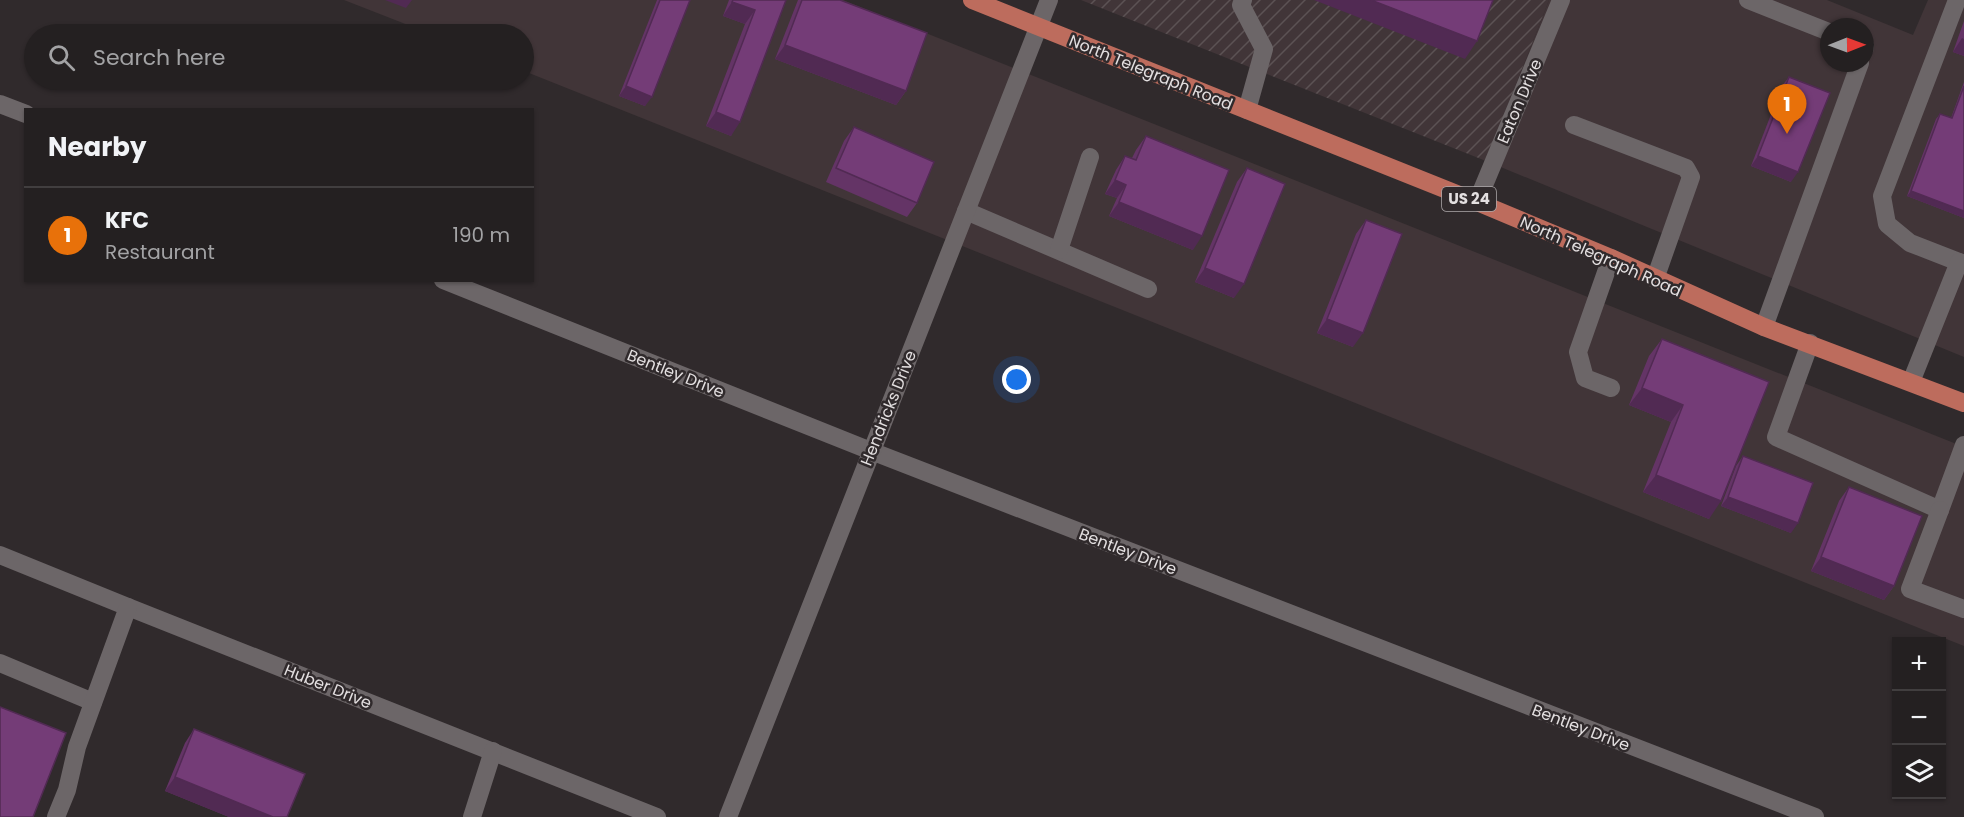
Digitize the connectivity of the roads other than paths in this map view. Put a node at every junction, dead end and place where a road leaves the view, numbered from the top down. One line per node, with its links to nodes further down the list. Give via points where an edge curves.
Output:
1 (972, 0): 7 (main road, North Telegraph Road / US 24)
2 (1049, 0): 7 (street, Hendricks Drive)
3 (1243, 0): 11 (street, via 1241,5 1264,49)
4 (1562, 0): 15 (street, Eaton Drive)
5 (1748, 0): 8 (street)
6 (1957, 0): 19 (street, via 1882,196 1887,224 1910,243)
7 (1039, 27): 11 (main road, North Telegraph Road / US 24); 16 (street, Hendricks Drive)
8 (1820, 28)
9 (1857, 72): 23 (street)
10 (0, 104): 12 (street)
11 (1247, 111): 15 (main road, North Telegraph Road / US 24)
12 (24, 113)
13 (1574, 125): 20 (street, via 1686,168 1691,177)
14 (1090, 157): 17 (street)
15 (1477, 202): 18 (main road, North Telegraph Road / US 24)
16 (966, 211): 17 (street); 29 (street, Hendricks Drive)
17 (1059, 250): 22 (street)
18 (1611, 258): 20 (main road, North Telegraph Road / US 24); 26 (street, via 1578,352 1585,378)
19 (1962, 263): 25 (street)
20 (1655, 279): 23 (main road, North Telegraph Road / US 24)
21 (448, 282): 29 (street, Bentley Drive)
22 (1149, 289)
23 (1764, 327): 24 (main road, North Telegraph Road / US 24)
24 (1810, 343): 25 (main road, North Telegraph Road / US 24); 30 (street, via 1776,437)
25 (1911, 382): 27 (main road, North Telegraph Road / US 24)
26 (1611, 387)
27 (1964, 403)
28 (1964, 445): 30 (street)
29 (871, 451): 41 (street, Hendricks Drive); 42 (street, Bentley Drive)
30 (1940, 510): 33 (street, via 1910,589)
31 (0, 555): 32 (street, Huber Drive)
32 (128, 608): 35 (street); 36 (street, Huber Drive)
33 (1964, 609)
34 (0, 663): 35 (street)
35 (93, 702): 38 (street)
36 (493, 751): 37 (street, Huber Drive); 39 (street)
37 (621, 810): 40 (street, Huber Drive)
38 (56, 817)
39 (471, 817)
40 (657, 817)
41 (728, 817)
42 (1815, 817)

